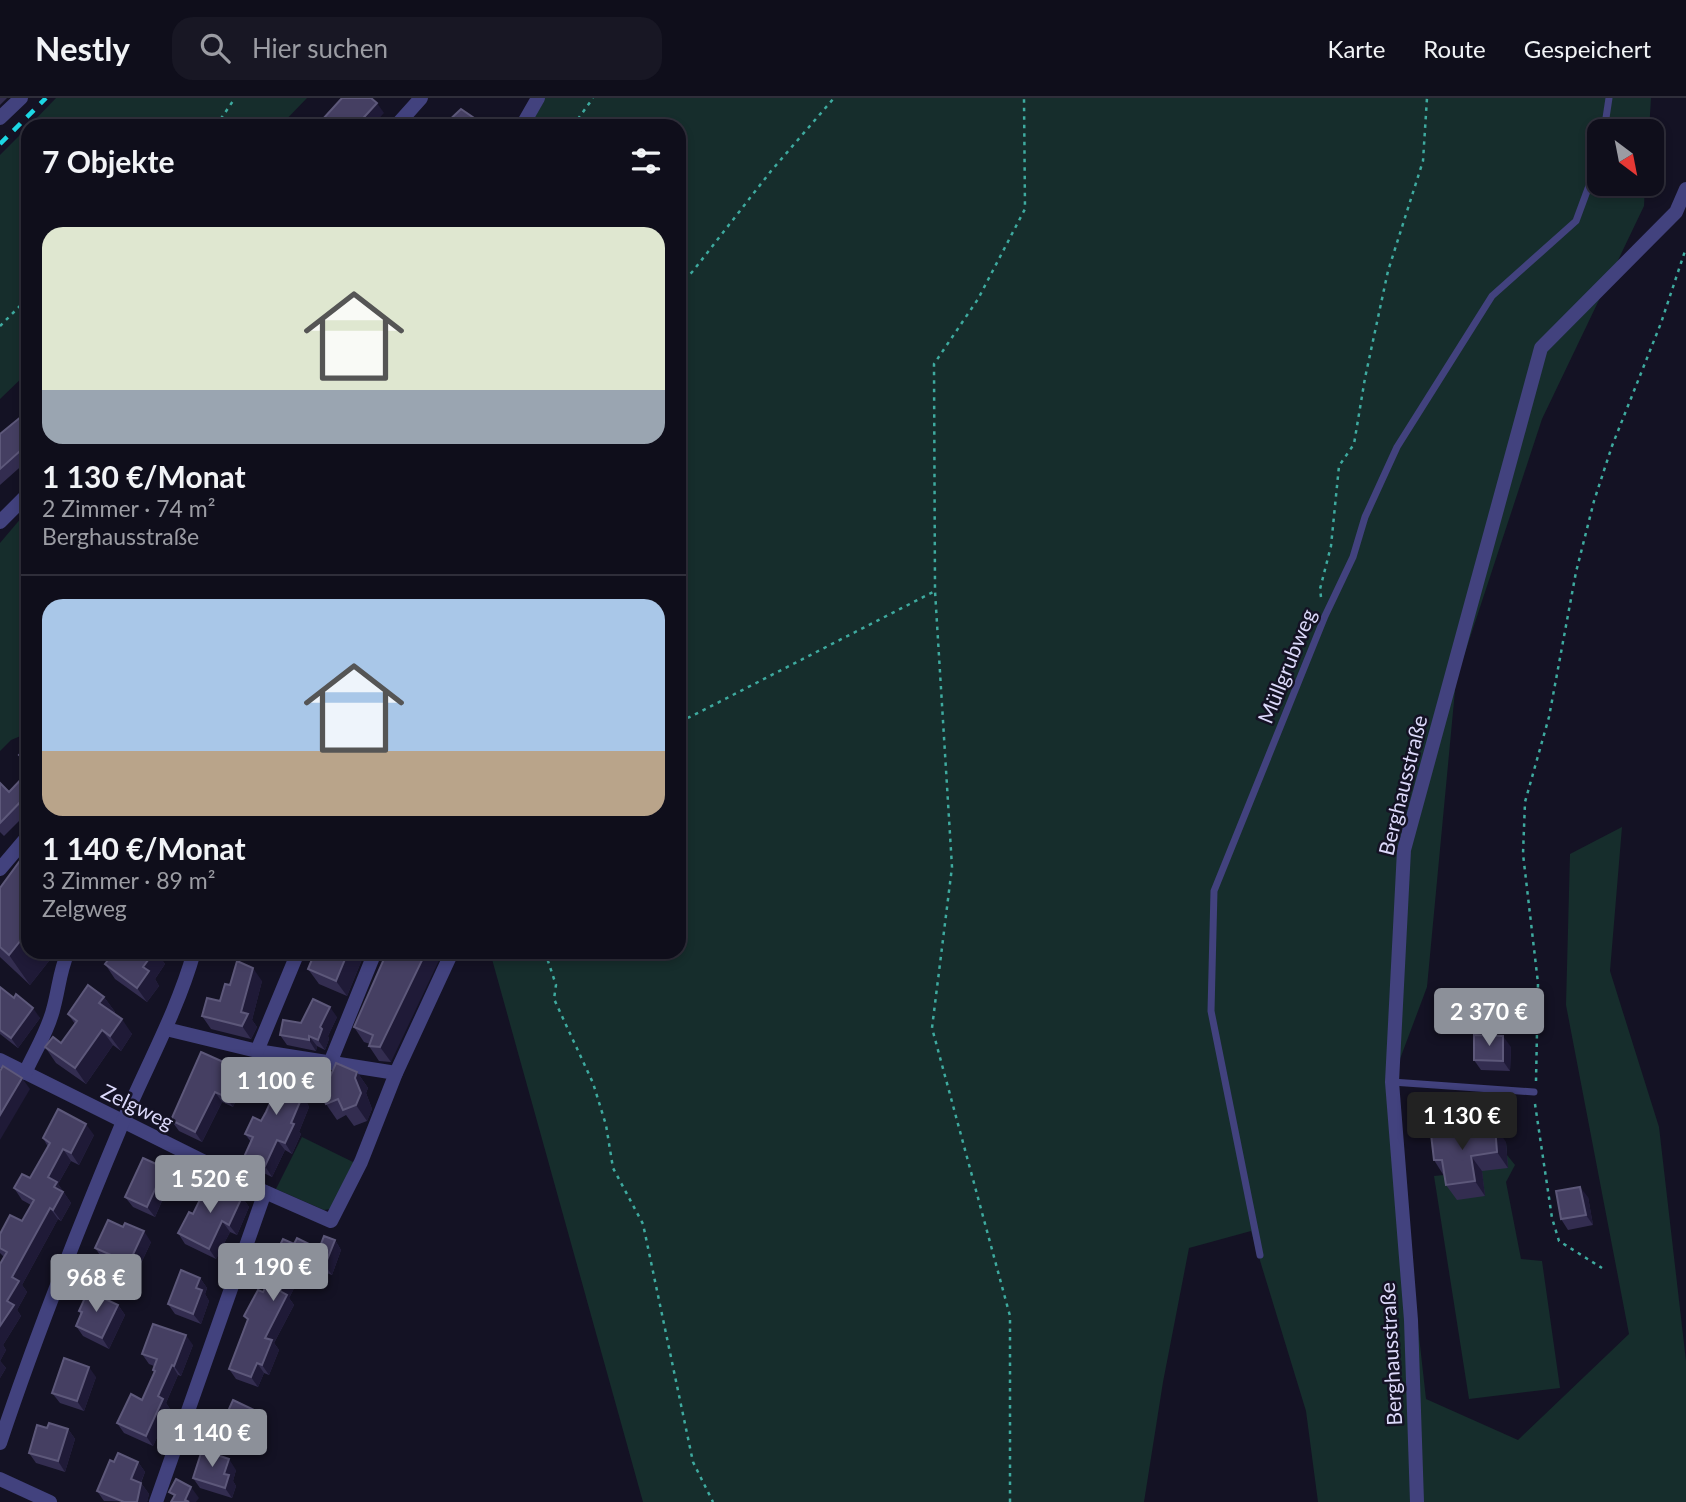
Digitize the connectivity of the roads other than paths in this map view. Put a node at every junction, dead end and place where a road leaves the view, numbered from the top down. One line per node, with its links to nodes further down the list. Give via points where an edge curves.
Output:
1 (21, 98): 5 (street)
2 (421, 98): 6 (street)
3 (538, 98): 7 (street)
4 (1609, 98): 8 (lane)
5 (0, 118)
6 (402, 119)
7 (526, 119)
8 (1606, 119)
9 (1686, 190): 26 (street, Berghausstraße, via 1676,212 1541,348 1404,850)
10 (1587, 191): 30 (lane, Müllgrubweg, via 1576,221 1492,296 1397,447 1214,891 1211,1011)
11 (21, 501): 12 (street)
12 (0, 522)
13 (21, 844): 14 (street)
14 (0, 869)
15 (65, 959): 24 (street, via 54,1007)
16 (191, 959): 20 (street)
17 (295, 959): 21 (street)
18 (372, 959): 23 (street)
19 (449, 959): 25 (street)
20 (166, 1029): 21 (street); 28 (street)
21 (257, 1051): 23 (street)
22 (0, 1060): 24 (street, Zelgweg)
23 (330, 1063): 25 (street)
24 (25, 1073): 28 (street, Zelgweg)
25 (396, 1073): 29 (street, Zelgweg, via 361,1162 331,1221)
26 (1392, 1082): 27 (lane); 35 (street, Berghausstraße, via 1411,1321)
27 (1534, 1092)
28 (123, 1122): 29 (street, Zelgweg); 31 (street, via 27,1360)
29 (265, 1192): 34 (street)
30 (1260, 1255)
31 (0, 1443)
32 (0, 1479): 33 (street)
33 (50, 1502)
34 (156, 1502)
35 (1416, 1502)

